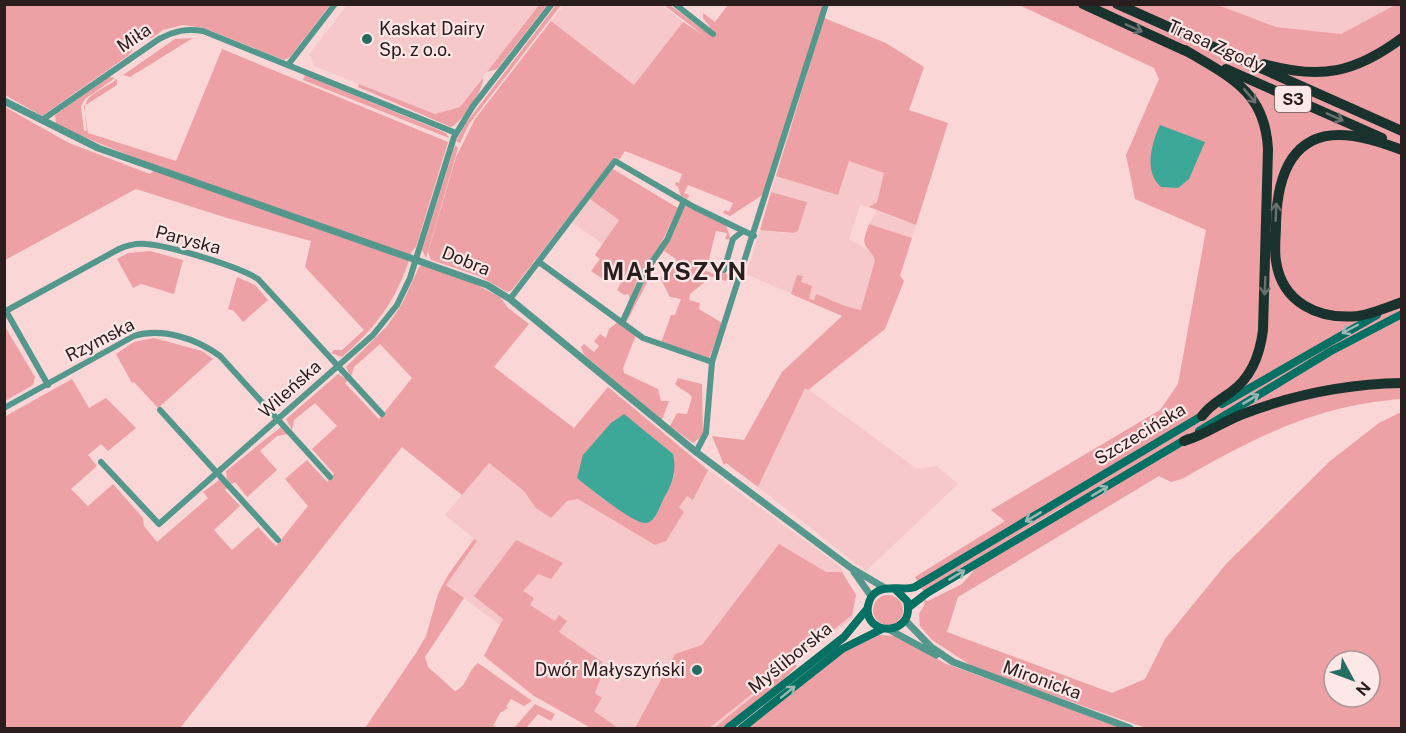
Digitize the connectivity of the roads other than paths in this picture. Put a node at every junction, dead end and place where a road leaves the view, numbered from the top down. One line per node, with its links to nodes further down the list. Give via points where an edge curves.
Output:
1 (335, 4): 11 (street)
2 (552, 4): 15 (street)
3 (675, 4): 7 (street)
4 (826, 4): 19 (street)
5 (1083, 4): 9 (highway, Trasa Zgody / S3, one-way to 9)
6 (1117, 4): 10 (highway, Trasa Zgody / S3)
7 (713, 34)
8 (1401, 38): 10 (highway, via 1365,61 1319,74 1288,70)
9 (1185, 50): 16 (highway, Trasa Zgody / S3, one-way to 16); 35 (highway, one-way to 35, via 1229,76 1254,98 1267,131 1268,149 1260,349 1242,382 1210,405)
10 (1223, 52): 14 (highway, Trasa Zgody / S3)
11 (288, 65): 13 (street, Miła, via 203,31 180,30 159,39); 15 (street, Miła)
12 (4, 101): 13 (street, Dobra)
13 (42, 120): 20 (street, Dobra, via 99,148)
14 (1401, 131)
15 (456, 133): 20 (street)
16 (1401, 148): 24 (highway, one-way to 16, via 1360,315 1319,314 1292,296 1276,260 1278,186 1284,169 1302,147 1332,135 1352,135)
17 (684, 201): 18 (street); 21 (street, via 615,161); 27 (street)
18 (743, 231): 19 (street); 22 (street, via 733,239)
19 (754, 236): 28 (street)
20 (416, 258): 23 (street, Dobra, via 477,280); 29 (street, Wileńska, via 390,316)
21 (539, 262): 23 (street); 27 (street)
22 (724, 270)
23 (510, 299): 38 (street, Dobra)
24 (1401, 302): 35 (main road, Szczecińska, one-way to 35)
25 (5, 312): 29 (street, Paryska, via 119,249 152,244 252,276); 31 (street)
26 (1401, 314): 37 (main road, Szczecińska, one-way to 26, via 1313,362)
27 (622, 322): 28 (street, via 643,338)
28 (712, 362): 38 (street, via 706,433)
29 (338, 367): 34 (street, Paryska); 36 (street, Wileńska)
30 (1401, 383): 37 (highway, via 1330,388 1300,395 1240,415)
31 (48, 385): 32 (street, Rzymska); 36 (street, Rzymska, via 134,336 151,332 199,343 213,351)
32 (4, 408)
33 (160, 410): 40 (street)
34 (382, 414)
35 (1202, 416): 45 (main road, Szczecińska, one-way to 45, via 918,585)
36 (279, 419): 40 (street, Wileńska); 41 (street, Rzymska)
37 (1184, 441): 47 (main road, Szczecińska, one-way to 37, via 981,560)
38 (696, 452): 43 (street, Dobra)
39 (100, 462): 40 (street, Wileńska, via 159,524)
40 (218, 473): 42 (street)
41 (330, 477)
42 (279, 540)
43 (851, 568): 44 (street, Dobra); 46 (street, Dobra)
44 (885, 588): 45 (main road); 46 (main road)
45 (895, 589): 47 (main road)
46 (872, 596): 48 (main road)
47 (909, 607): 49 (main road)
48 (867, 609): 50 (main road, via 871,621); 52 (main road, Myśliborska, via 844,637)
49 (905, 620): 50 (main road); 51 (street, Mironicka)
50 (885, 629): 51 (street, Mironicka); 53 (main road, Myśliborska, one-way to 50, via 842,649)
51 (944, 658): 54 (street, Mironicka)
52 (729, 729)
53 (742, 729)
54 (1130, 729)

